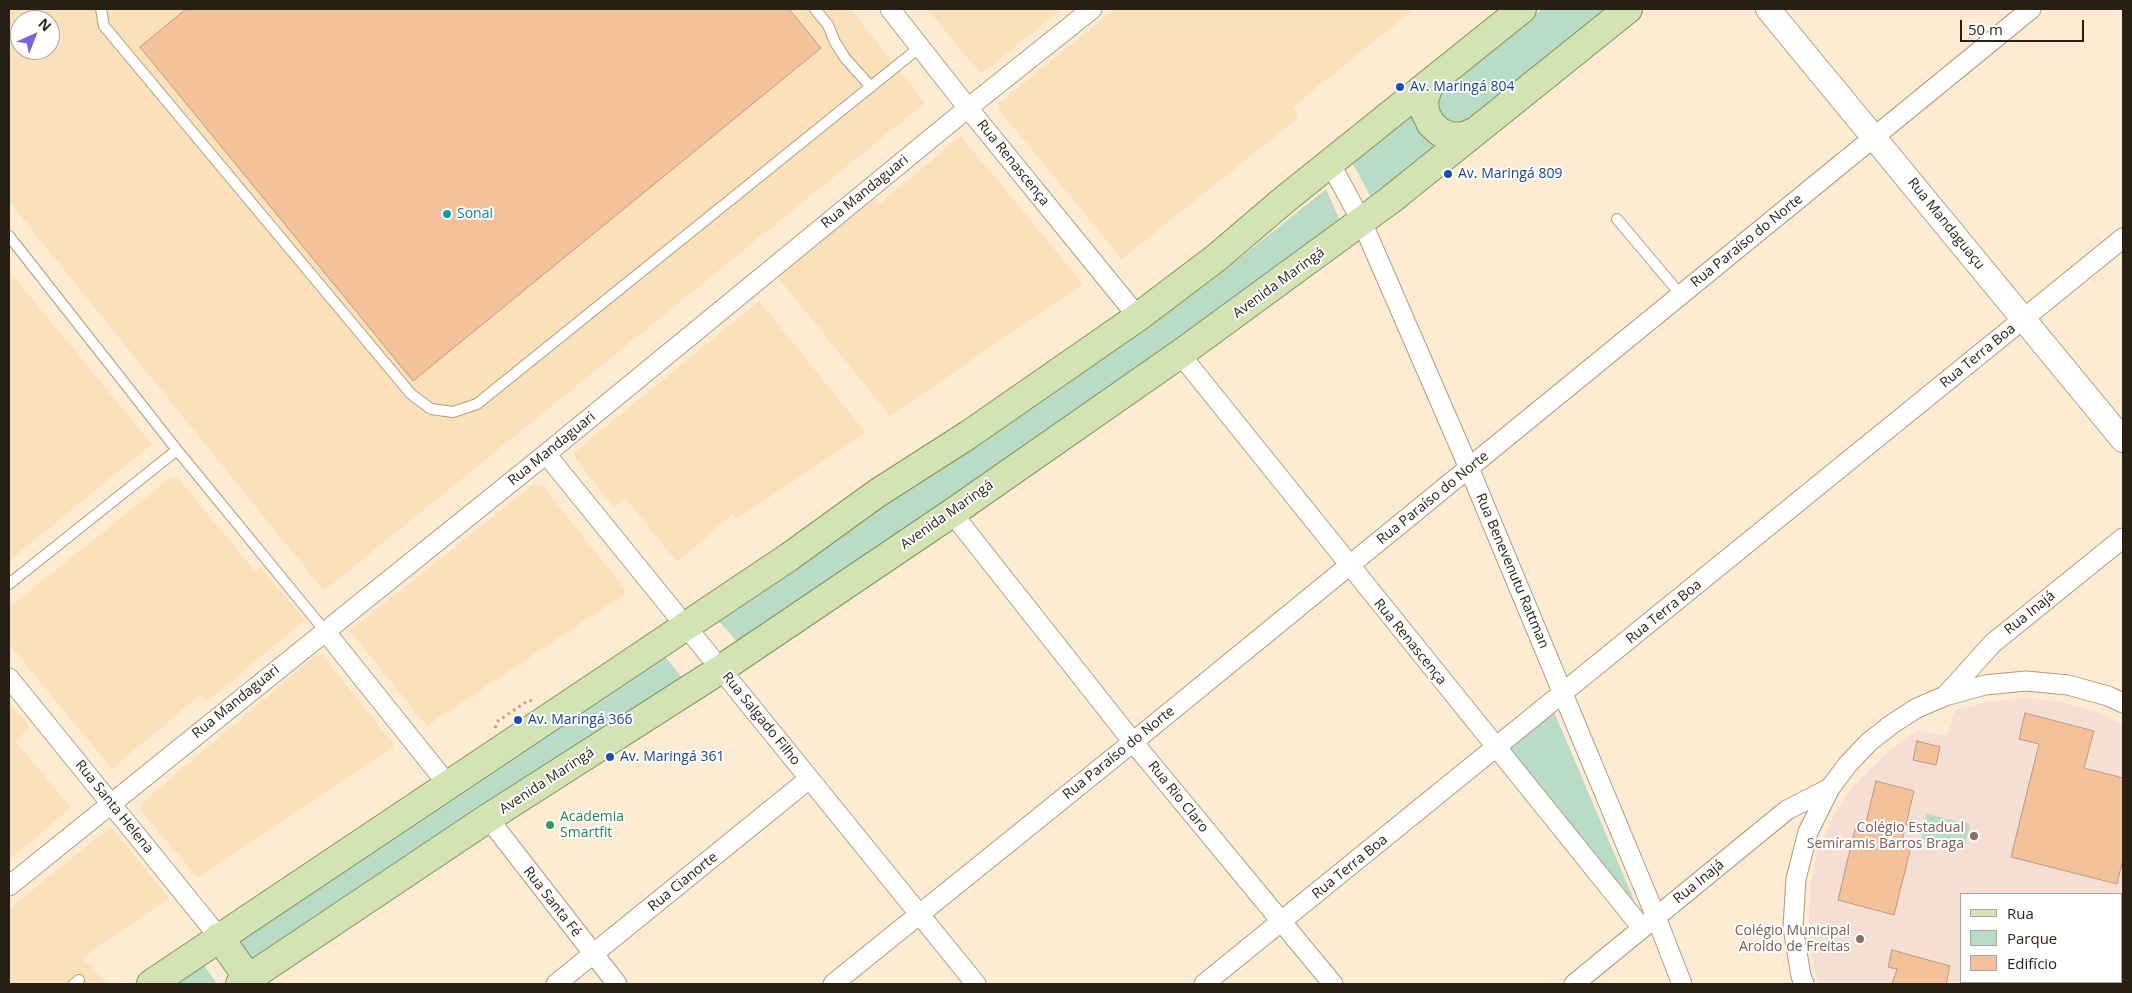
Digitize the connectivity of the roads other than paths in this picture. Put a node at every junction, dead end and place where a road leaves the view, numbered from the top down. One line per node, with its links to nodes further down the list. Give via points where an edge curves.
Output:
1 (101, 9): 11 (lane, via 104,26 411,394 431,409 454,412 477,404)
2 (815, 9): 11 (lane, via 828,25 845,58)
3 (890, 9): 9 (street, Rua Renascença)
4 (1092, 9): 12 (street, Rua Mandaguari)
5 (1522, 9): 10 (main road)
6 (1628, 9): 13 (main road, Avenida Maringá)
7 (1768, 9): 14 (street, Rua Mandaguaçu)
8 (2031, 9): 14 (street, Rua Paraíso do Norte)
9 (920, 47): 11 (lane); 12 (street, Rua Renascença)
10 (1436, 78): 13 (main road, via 1424,100 1431,124 1452,137); 15 (main road)
11 (872, 87)
12 (968, 108): 21 (street, Rua Renascença); 26 (street, Rua Mandaguari)
13 (1476, 131): 17 (main road, Avenida Maringá)
14 (1875, 137): 20 (street, Rua Paraíso do Norte); 22 (street, Rua Mandaguaçu)
15 (1330, 162): 17 (street, Rua Benevenutu Rattman); 21 (main road, via 1216,258)
16 (1617, 219): 20 (lane)
17 (1362, 222): 23 (main road, Avenida Maringá); 27 (street, Rua Benevenutu Rattman)
18 (9, 236): 25 (lane)
19 (2123, 238): 22 (street, Rua Terra Boa)
20 (1680, 295): 27 (street, Rua Paraíso do Norte)
21 (1138, 317): 32 (main road)
22 (2024, 318): 24 (street, Rua Mandaguaçu); 36 (street, Rua Terra Boa)
23 (1180, 354): 28 (main road, Avenida Maringá); 30 (street, Rua Renascença)
24 (2123, 440)
25 (177, 450): 31 (lane); 33 (lane)
26 (546, 454): 32 (street, Rua Salgado Filho); 33 (street, Rua Mandaguari)
27 (1469, 468): 30 (street, Rua Paraíso do Norte); 36 (street, Rua Benevenutu Rattman)
28 (952, 513): 34 (main road, Avenida Maringá); 39 (street, Rua Rio Claro)
29 (2123, 538): 37 (street, Rua Inajá, via 1992,642)
30 (1349, 566): 39 (street, Rua Paraíso do Norte); 40 (street, Rua Renascença)
31 (9, 584)
32 (686, 627): 34 (street, Rua Salgado Filho); 42 (main road)
33 (325, 631): 42 (street); 44 (street, Rua Mandaguari)
34 (721, 669): 41 (street, Rua Salgado Filho); 45 (main road, Avenida Maringá)
35 (9, 678): 44 (street, Rua Santa Helena)
36 (1563, 694): 40 (street, Rua Terra Boa); 49 (street, Rua Benevenutu Rattman)
37 (1945, 696): 38 (street, via 1985,685 2026,681 2068,685); 43 (street, via 1917,708 1869,742)
38 (2123, 703)
39 (1133, 742): 47 (street, Rua Paraíso do Norte); 48 (street, Rua Rio Claro)
40 (1498, 748): 48 (street, Rua Terra Boa); 49 (street, Rua Renascença)
41 (809, 779): 47 (street, Rua Salgado Filho); 51 (street, Rua Cianorte)
42 (448, 785): 50 (main road)
43 (1830, 788): 49 (street, Rua Inajá, via 1787,810); 62 (street, via 1808,832 1796,879 1794,927)
44 (110, 803): 46 (street, Rua Mandaguari); 50 (street, Rua Santa Helena)
45 (488, 818): 51 (street, Rua Santa Fé); 52 (main road, Avenida Maringá)
46 (9, 886)
47 (920, 914): 56 (street, Rua Paraíso do Norte); 57 (street, Rua Salgado Filho)
48 (1281, 922): 58 (street, Rua Terra Boa); 59 (street, Rua Rio Claro)
49 (1649, 922): 60 (street, Rua Inajá); 61 (street, Rua Benevenutu Rattman)
50 (220, 937): 52 (main road); 53 (main road)
51 (594, 956): 54 (street, Rua Cianorte); 55 (street, Rua Santa Fé)
52 (250, 981)
53 (151, 984)
54 (556, 984)
55 (617, 984)
56 (833, 984)
57 (976, 984)
58 (1204, 984)
59 (1333, 984)
60 (1574, 984)
61 (1682, 984)
62 (1804, 984)

